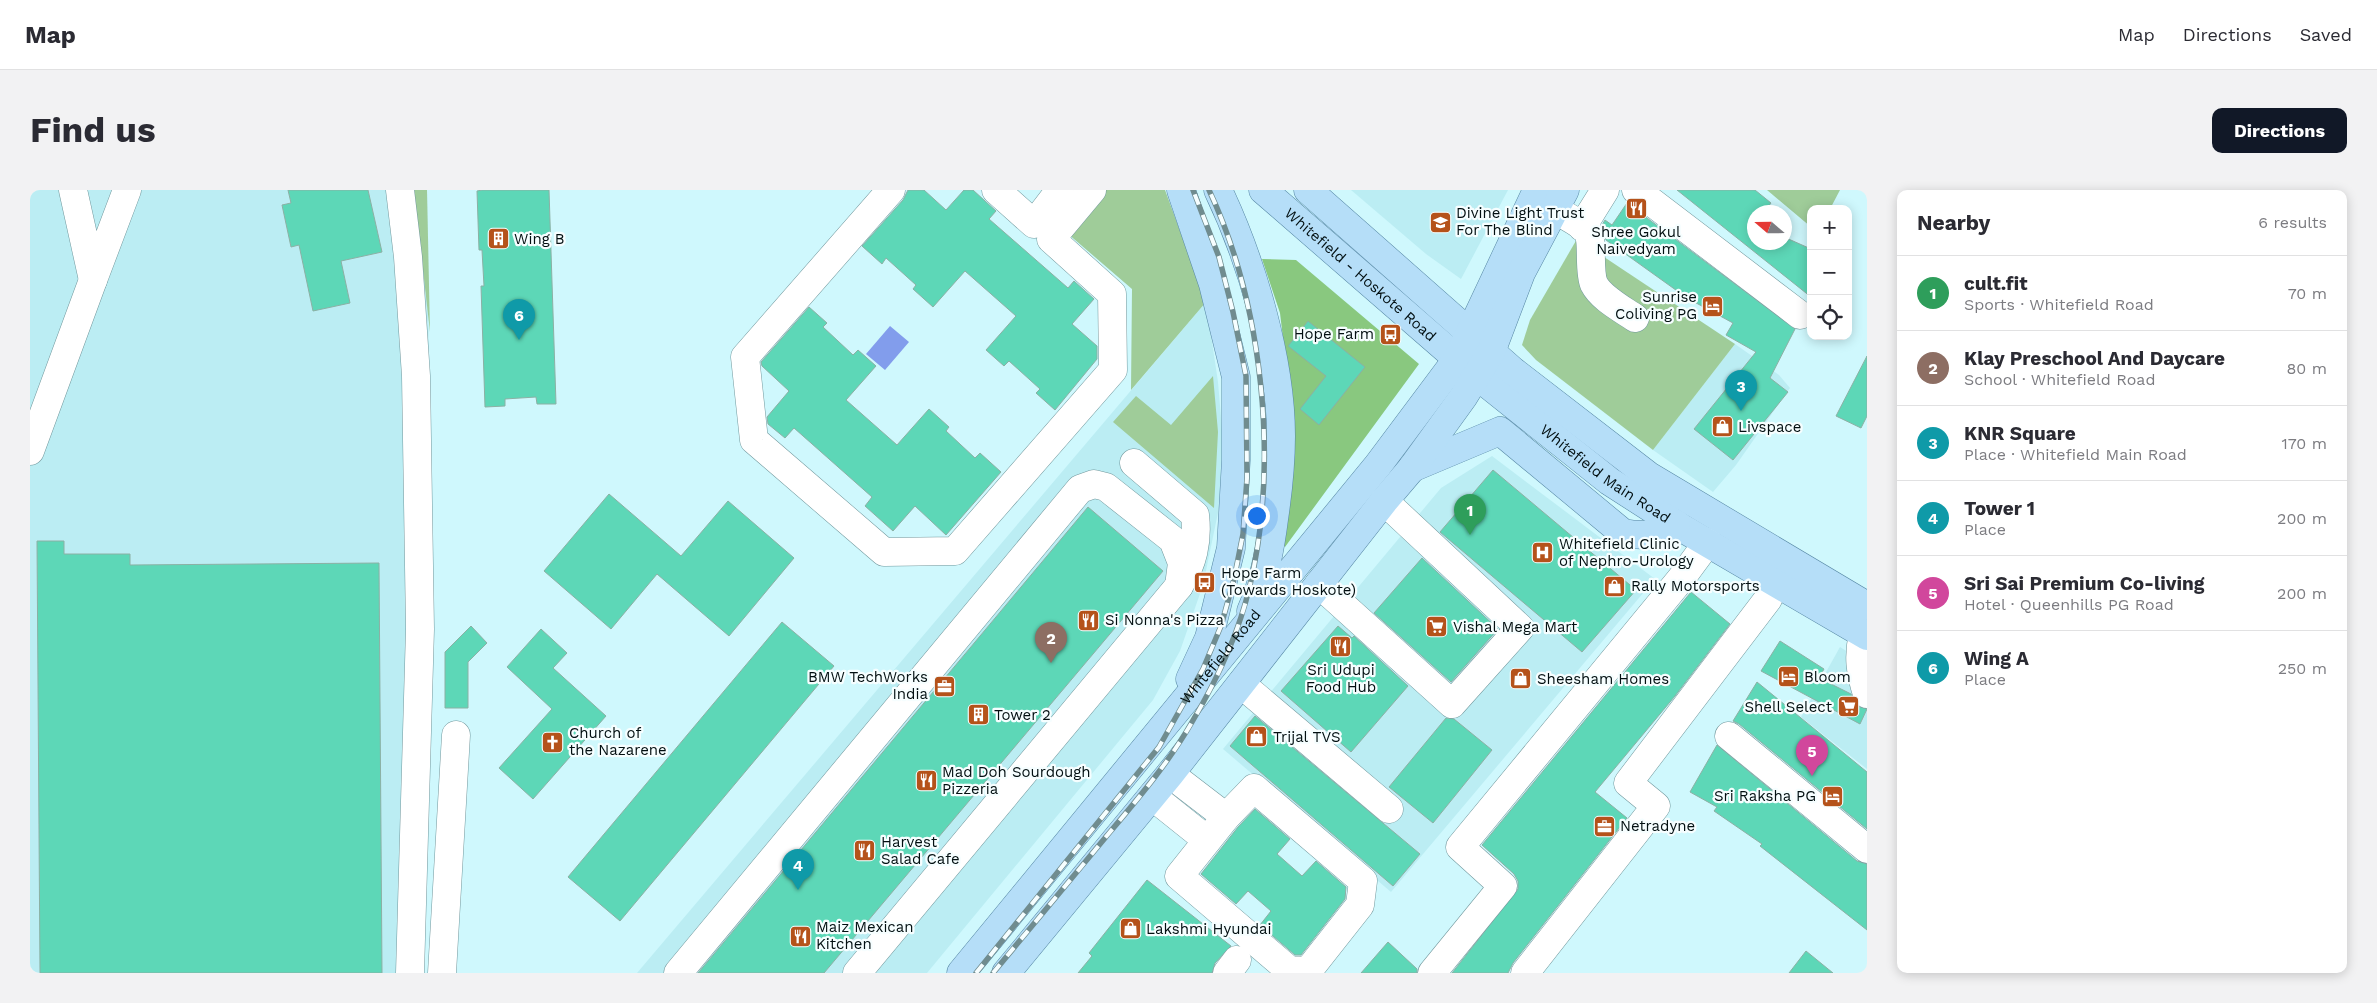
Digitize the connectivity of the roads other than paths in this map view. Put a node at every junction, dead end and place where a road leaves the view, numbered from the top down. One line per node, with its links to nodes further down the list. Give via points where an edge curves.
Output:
1 (73, 190): 18 (street)
2 (127, 190): 18 (street)
3 (400, 190): 51 (street, via 416,376 420,590)
4 (891, 190): 17 (street, via 745,357 754,440 884,552 955,551 1113,370 1112,294)
5 (996, 190): 17 (street)
6 (1060, 190): 17 (street)
7 (1092, 190): 17 (street)
8 (1181, 190): 38 (main road, via 1213,284 1236,377 1236,460 1231,548 1209,638)
9 (1218, 190): 34 (main road, via 1242,246 1264,320 1278,391 1281,435 1279,484 1270,552 1260,591)
10 (1263, 190): 23 (main road, Whitefield - Hoskote Road)
11 (1308, 190): 21 (main road, Whitefield - Hoskote Road)
12 (1536, 190): 21 (main road, Whitefield Road)
13 (1605, 190): 16 (street)
14 (1636, 190): 19 (street)
15 (1560, 200): 16 (street); 22 (main road, via 1522,273)
16 (1582, 227): 20 (street, via 1591,239 1594,283 1600,292)
17 (1042, 231)
18 (93, 280): 24 (street)
19 (1800, 315)
20 (1635, 318)
21 (1470, 334): 22 (main road, Whitefield Main Road); 23 (main road, Whitefield Road)
22 (1492, 352): 23 (main road); 33 (main road, Whitefield Main Road, via 1649,476)
23 (1467, 366): 26 (main road, Whitefield Road); 28 (main road, Whitefield Main Road, via 1608,481); 34 (main road, Whitefield Road, via 1378,465)
24 (30, 451)
25 (1134, 463): 32 (street, via 1195,515 1194,552)
26 (1412, 468): 27 (main road, Whitefield Road); 28 (main road, via 1500,432 1623,533 1642,537 1661,533)
27 (1384, 501): 31 (main road, Whitefield Road); 31 (street, via 1520,628 1452,704)
28 (1676, 524): 29 (main road, Whitefield Main Road)
29 (1708, 542): 30 (main road, Whitefield Main Road); 57 (street, via 1460,847 1503,886)
30 (1775, 583): 35 (main road, Whitefield Main Road); 58 (street, via 1768,599 1628,783 1656,806)
31 (1319, 584): 36 (main road, Whitefield Road)
32 (1179, 586): 53 (street, via 1182,563 1173,540 1106,487 1094,484 1080,489); 54 (street)
33 (1867, 606)
34 (1243, 631): 38 (main road, Whitefield Road)
35 (1865, 635): 37 (street, via 1859,652 1860,671)
36 (1241, 684): 41 (main road, Whitefield Road); 43 (street)
37 (1867, 694)
38 (1171, 718): 47 (main road, Whitefield Road)
39 (456, 735): 52 (street)
40 (1730, 736): 46 (street)
41 (1170, 774): 42 (main road, Whitefield Road); 44 (street)
42 (1152, 796): 45 (street); 48 (main road, Whitefield Road)
43 (1389, 809)
44 (1226, 817): 45 (street); 45 (street, via 1254,788 1363,881 1360,905 1308,971 1289,970 1179,876)
45 (1207, 840)
46 (1867, 849)
47 (1026, 893): 48 (main road); 49 (main road, Whitefield Road)
48 (1054, 915): 50 (main road, Whitefield Road)
49 (997, 929): 50 (main road); 55 (main road, Whitefield Road)
50 (1024, 952): 56 (main road, Whitefield Road)
51 (410, 973)
52 (442, 973)
53 (678, 973)
54 (857, 973)
55 (961, 973)
56 (1006, 973)
57 (1432, 973)
58 (1525, 973)

